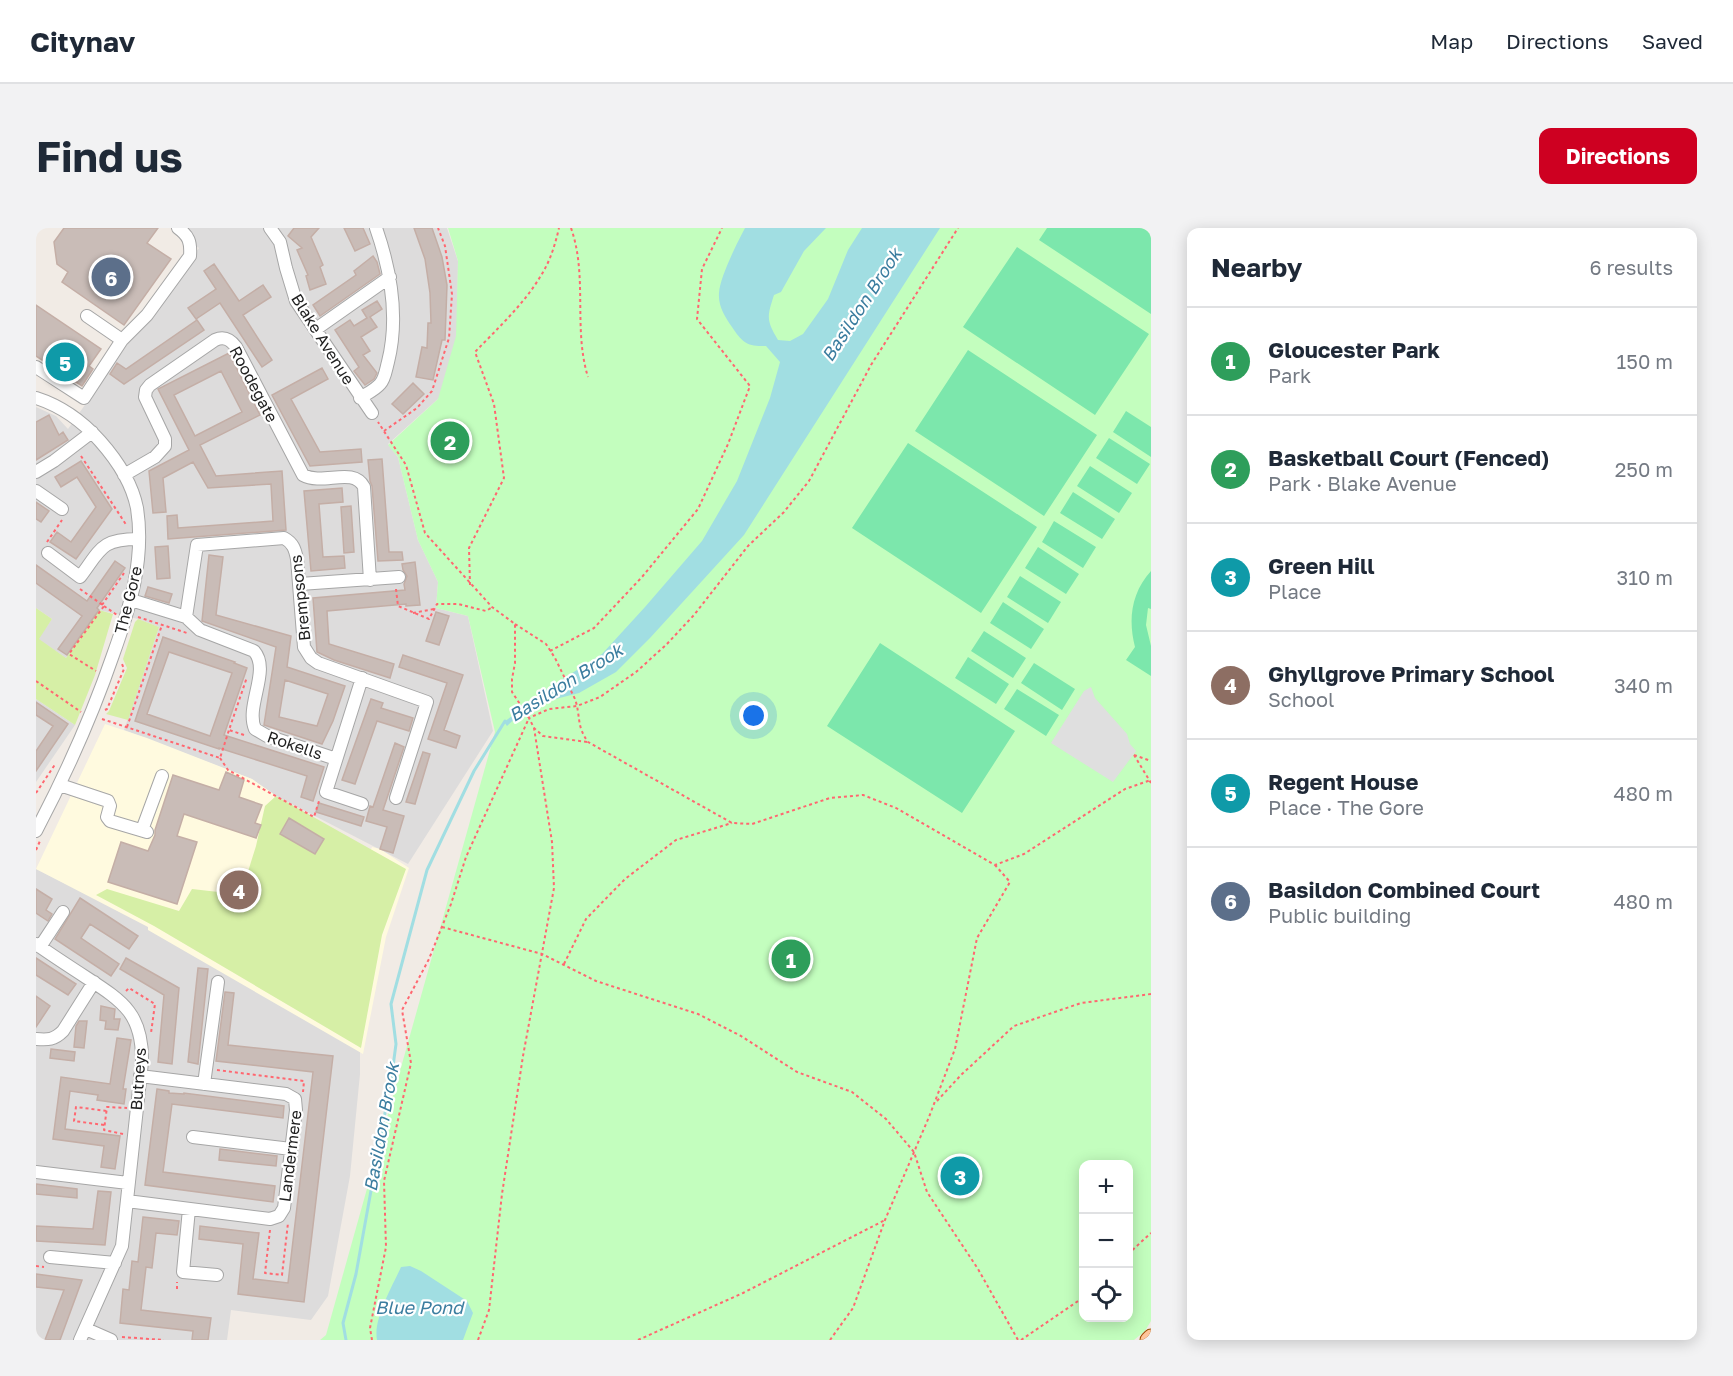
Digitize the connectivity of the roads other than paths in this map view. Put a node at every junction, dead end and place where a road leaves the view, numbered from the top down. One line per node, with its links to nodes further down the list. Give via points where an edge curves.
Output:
1 (177, 228): 7 (street, via 187,235 190,256 154,306)
2 (271, 228): 6 (street, Blake Avenue, via 280,242 296,301)
3 (376, 228): 4 (street)
4 (390, 277): 6 (street); 11 (street, via 391,352 380,384)
5 (87, 316): 7 (street)
6 (316, 329): 11 (street, Blake Avenue)
7 (122, 340): 10 (street)
8 (36, 367): 10 (street)
9 (36, 398): 13 (street, The Gore)
10 (84, 398): 13 (street)
11 (360, 398): 12 (street, Blake Avenue)
12 (372, 413)
13 (72, 416): 14 (street, The Gore)
14 (92, 432): 15 (street); 16 (street, The Gore)
15 (36, 471)
16 (124, 475): 19 (street, The Gore, via 136,506); 22 (street, Roodegate, via 155,457 165,446 145,397 146,390 215,340 226,338 236,346 303,475 316,480 351,477 362,483)
17 (36, 491): 18 (street)
18 (63, 514)
19 (138, 539): 20 (street, via 105,545 80,577); 24 (street, The Gore)
20 (45, 550)
21 (397, 578): 22 (street)
22 (370, 580): 23 (street)
23 (300, 584): 25 (street, Brempsons, via 295,548 284,538 197,545); 26 (street, Brempsons, via 307,652 318,663)
24 (131, 600): 25 (street, Rokells); 29 (street, The Gore, via 99,697)
25 (186, 617): 27 (street, Rokells, via 200,630 257,654 260,663 252,718 255,729)
26 (362, 678): 27 (street); 30 (street, Brempsons, via 427,702)
27 (336, 759): 31 (street, via 326,792)
28 (162, 776): 29 (street, via 145,831 110,821 108,801)
29 (60, 785): 32 (street, The Gore)
30 (396, 798)
31 (362, 804)
32 (38, 836)
33 (63, 912): 34 (street)
34 (38, 946): 35 (street, Butneys)
35 (94, 982): 37 (street, via 58,1036 51,1040); 38 (street, Butneys, via 116,997 135,1021 142,1041)
36 (218, 982): 39 (street)
37 (36, 1039)
38 (140, 1076): 39 (street, Landermere); 43 (street, Butneys)
39 (204, 1084): 41 (street, Landermere, via 291,1095 297,1103)
40 (193, 1137): 41 (street)
41 (291, 1149): 45 (street, Landermere, via 284,1208 279,1216 270,1219)
42 (36, 1172): 43 (street)
43 (128, 1183): 44 (street, Butneys)
44 (127, 1201): 45 (street, Landermere); 47 (street, Butneys, via 122,1246)
45 (189, 1209): 48 (street, via 183,1272)
46 (49, 1262): 47 (street)
47 (115, 1263): 49 (street, Butneys)
48 (217, 1275)
49 (83, 1334): 50 (street, Butneys)
50 (115, 1338)

